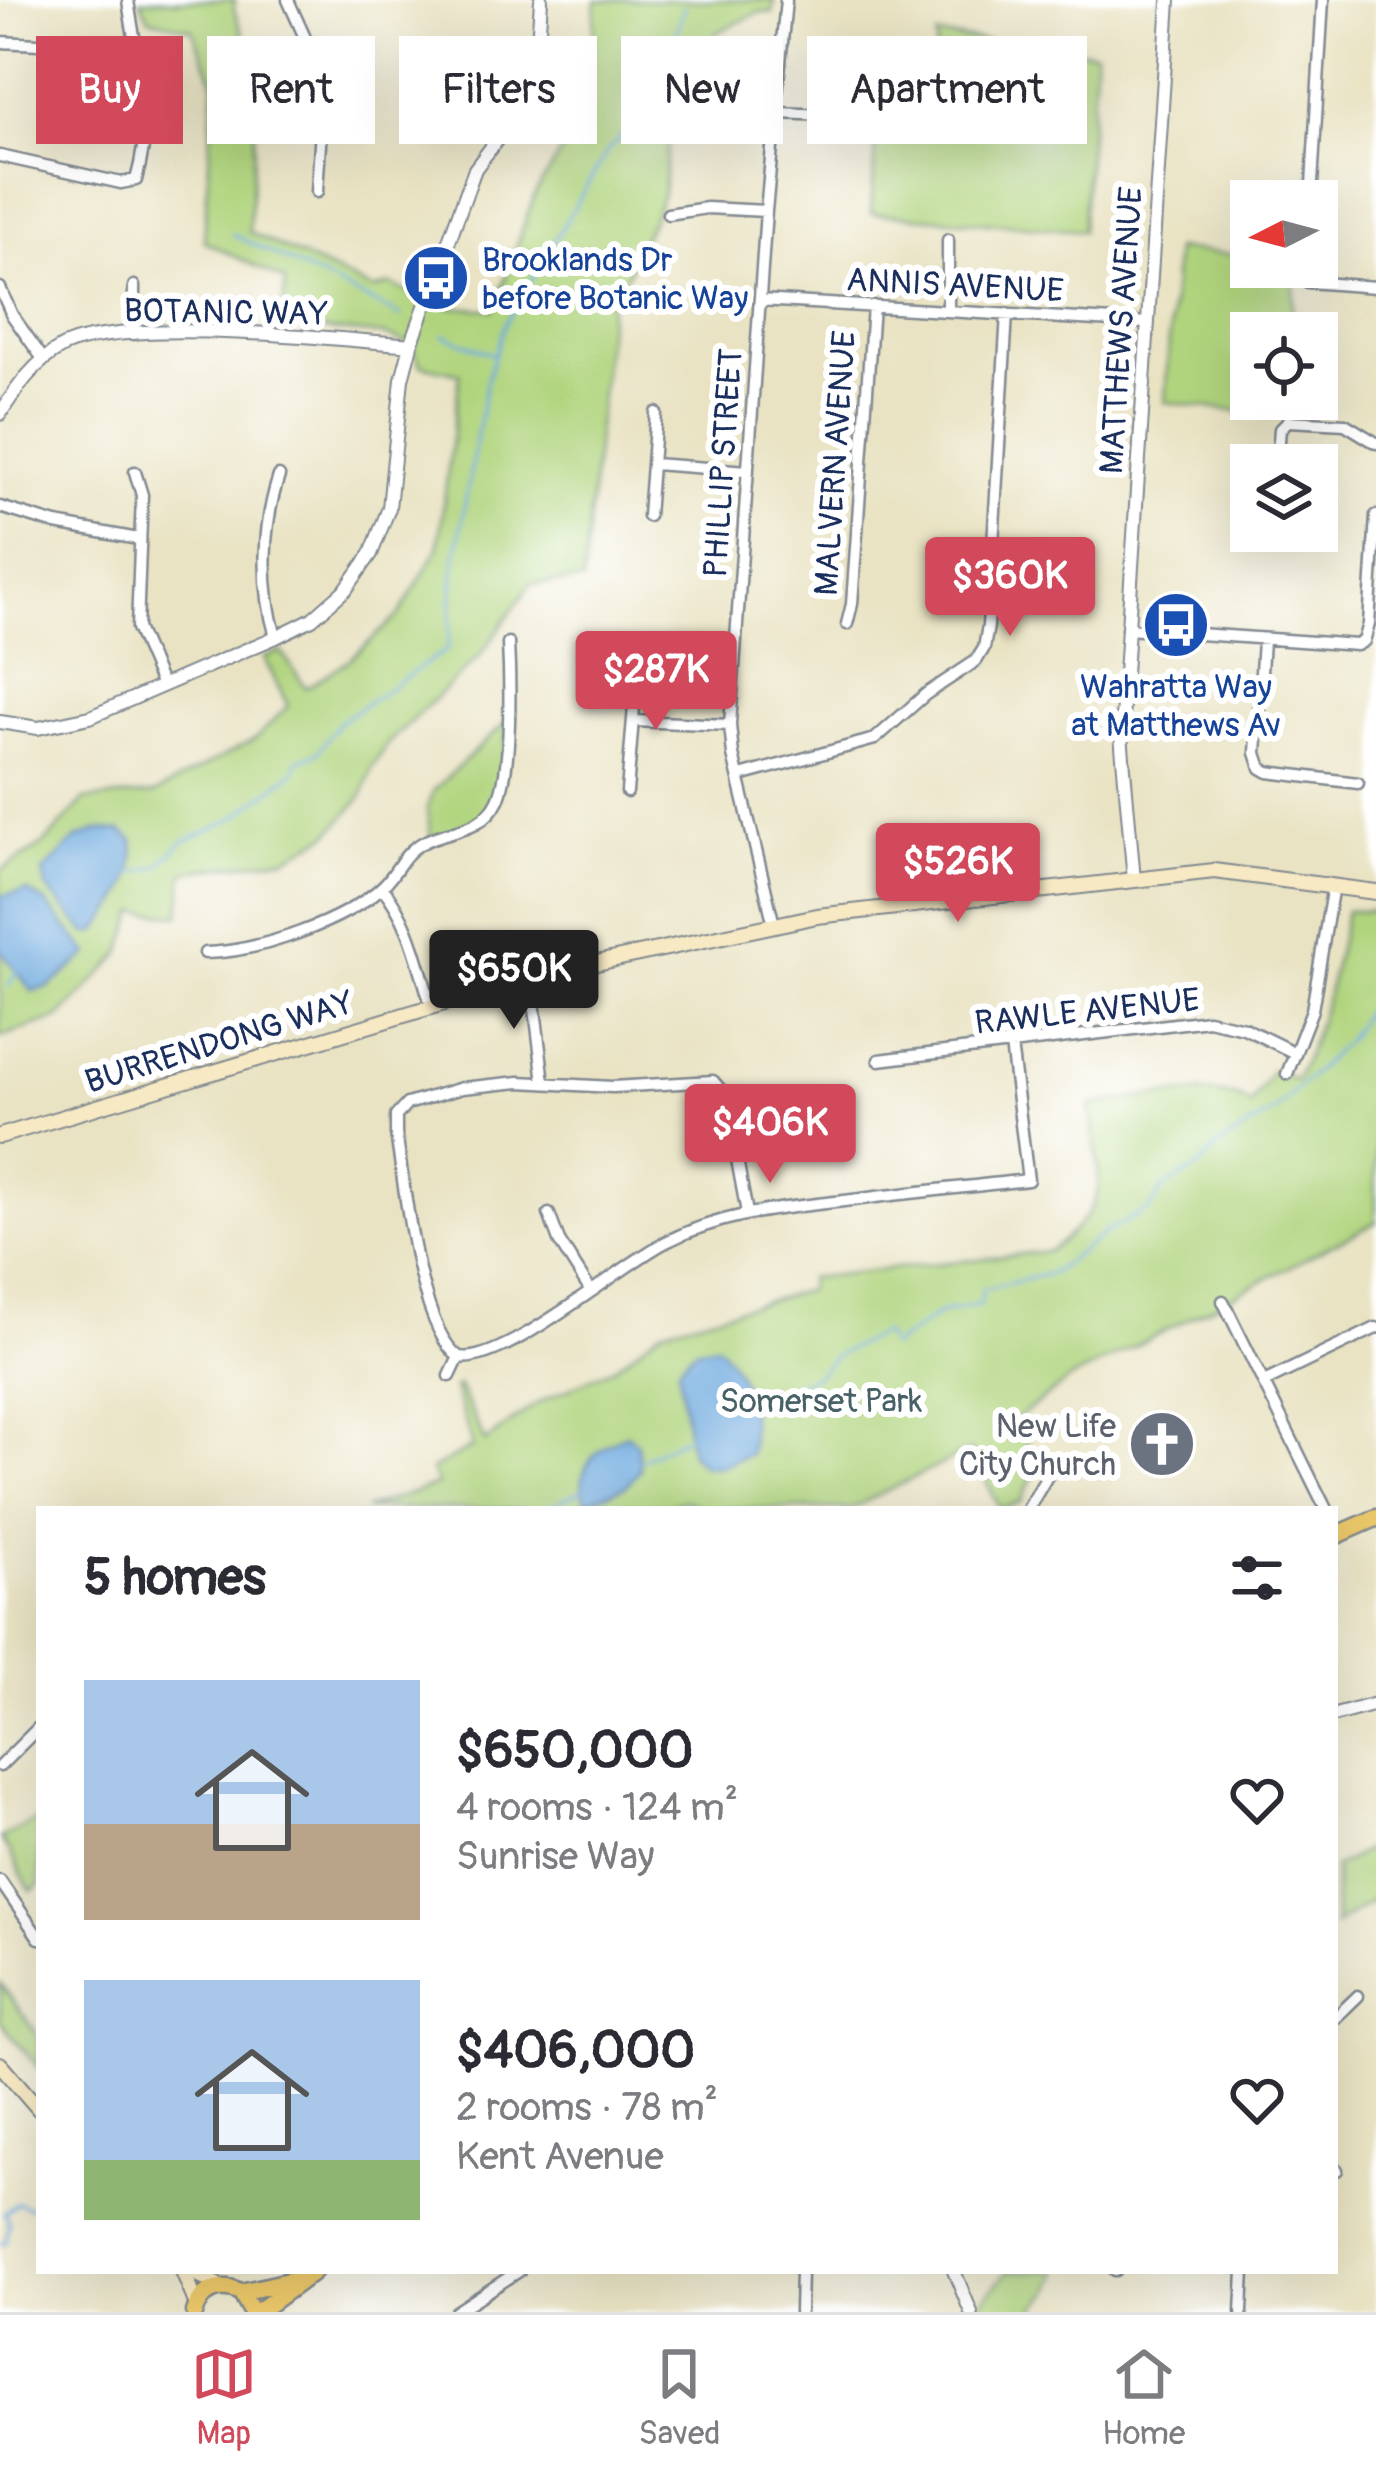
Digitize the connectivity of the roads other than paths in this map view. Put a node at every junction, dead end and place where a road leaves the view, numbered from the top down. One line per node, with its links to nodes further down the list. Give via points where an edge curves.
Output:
1 (128, 0): 7 (street)
2 (288, 0): 17 (street, via 323,80)
3 (541, 0): 8 (street)
4 (786, 0): 9 (street, PHILLIP STREET)
5 (1169, 0): 29 (street, MATTHEWS AVENUE)
6 (1323, 0): 16 (street)
7 (132, 36)
8 (539, 36)
9 (783, 38)
10 (0, 42): 11 (street)
11 (36, 44)
12 (144, 144): 15 (street, via 136,181 121,183)
13 (494, 144): 31 (street, via 476,169)
14 (774, 144): 18 (street, PHILLIP STREET)
15 (0, 156)
16 (1312, 180)
17 (316, 192)
18 (766, 211): 19 (street); 25 (street, PHILLIP STREET)
19 (668, 214)
20 (948, 239): 27 (street)
21 (1338, 284): 23 (street)
22 (134, 286): 30 (street)
23 (1376, 287)
24 (0, 288): 32 (street)
25 (760, 300): 26 (street, ANNIS AVENUE); 38 (street, PHILLIP STREET)
26 (873, 306): 27 (street, ANNIS AVENUE); 45 (street, MALVERN AVENUE)
27 (948, 311): 28 (street, ANNIS AVENUE)
28 (1007, 314): 29 (street, ANNIS AVENUE); 55 (street, via 984,648 875,740)
29 (1148, 322): 46 (street, MATTHEWS AVENUE)
30 (134, 334): 31 (street, BOTANIC WAY); 32 (street, BOTANIC WAY, via 67,344)
31 (411, 345): 47 (street, via 389,508 371,554 312,619)
32 (43, 359): 34 (street)
33 (656, 413): 37 (street)
34 (0, 414)
35 (1376, 443): 36 (street, via 1345,424 1288,421)
36 (1279, 444)
37 (653, 464): 38 (street); 42 (street)
38 (748, 471): 54 (street, PHILLIP STREET)
39 (135, 472): 44 (street)
40 (279, 476): 47 (street, via 264,588)
41 (0, 507): 44 (street)
42 (648, 516)
43 (1376, 516): 48 (street, via 1364,641)
44 (138, 538): 51 (street, via 136,628)
45 (847, 623)
46 (1127, 629): 48 (street); 58 (street, MATTHEWS AVENUE, via 1122,756)
47 (276, 637): 51 (street)
48 (1263, 640): 56 (street, via 1261,768)
49 (508, 643): 60 (street, via 499,798 487,817 411,850)
50 (637, 670): 52 (street)
51 (161, 686): 53 (street, via 90,718 38,728)
52 (634, 721): 54 (street); 57 (street)
53 (0, 722)
54 (730, 725): 55 (street, PHILLIP STREET)
55 (740, 776): 62 (street, PHILLIP STREET)
56 (1358, 783)
57 (627, 792)
58 (1134, 880): 59 (main road, BURRENDONG WAY, via 1227,872); 62 (main road, BURRENDONG WAY)
59 (1333, 886): 61 (main road, BURRENDONG WAY); 67 (street, via 1312,1010)
60 (382, 887): 63 (street, via 304,929); 65 (street, via 407,928)
61 (1376, 892)
62 (774, 925): 64 (main road, BURRENDONG WAY)
63 (205, 953)
64 (531, 977): 65 (main road, BURRENDONG WAY); 70 (street)
65 (431, 1004): 71 (main road, BURRENDONG WAY)
66 (1011, 1045): 67 (street, RAWLE AVENUE, via 1208,1020); 68 (street, RAWLE AVENUE); 72 (street, via 1028,1180)
67 (1295, 1053): 69 (street)
68 (879, 1060)
69 (1288, 1074)
70 (544, 1082): 72 (street, via 720,1085); 77 (street, via 463,1088 407,1104 396,1116 424,1290 442,1339)
71 (0, 1136)
72 (747, 1213): 74 (street, via 662,1243)
73 (549, 1214): 74 (street)
74 (590, 1290): 77 (street, via 535,1328 477,1357)
75 (1222, 1301): 79 (street)
76 (1376, 1328): 79 (street)
77 (459, 1357): 78 (street)
78 (450, 1376)
79 (1264, 1382): 82 (street)
80 (1049, 1473): 81 (street)
81 (1030, 1506)
82 (1325, 1506)
83 (1376, 1518): 84 (highway)
84 (1338, 1532)
85 (1376, 1704): 86 (street)
86 (1338, 1714)
87 (36, 1729): 88 (street)
88 (0, 1766)
89 (0, 1881): 90 (street)
90 (14, 1906): 91 (street); 92 (street)
91 (0, 1916)
92 (36, 1934)
93 (1358, 1996): 94 (street)
94 (1338, 2015)
95 (0, 2064): 96 (main road)
96 (36, 2106)
97 (184, 2274): 106 (main road)
98 (199, 2274): 104 (main road)
99 (514, 2274): 108 (street)
100 (801, 2274): 109 (street)
101 (954, 2274): 110 (street)
102 (1244, 2274): 111 (street)
103 (307, 2275): 105 (highway); 107 (highway)
104 (220, 2287): 105 (highway); 106 (highway)
105 (241, 2292): 107 (highway)
106 (196, 2308)
107 (255, 2312)
108 (456, 2312)
109 (800, 2312)
110 (971, 2312)
111 (1242, 2312)

